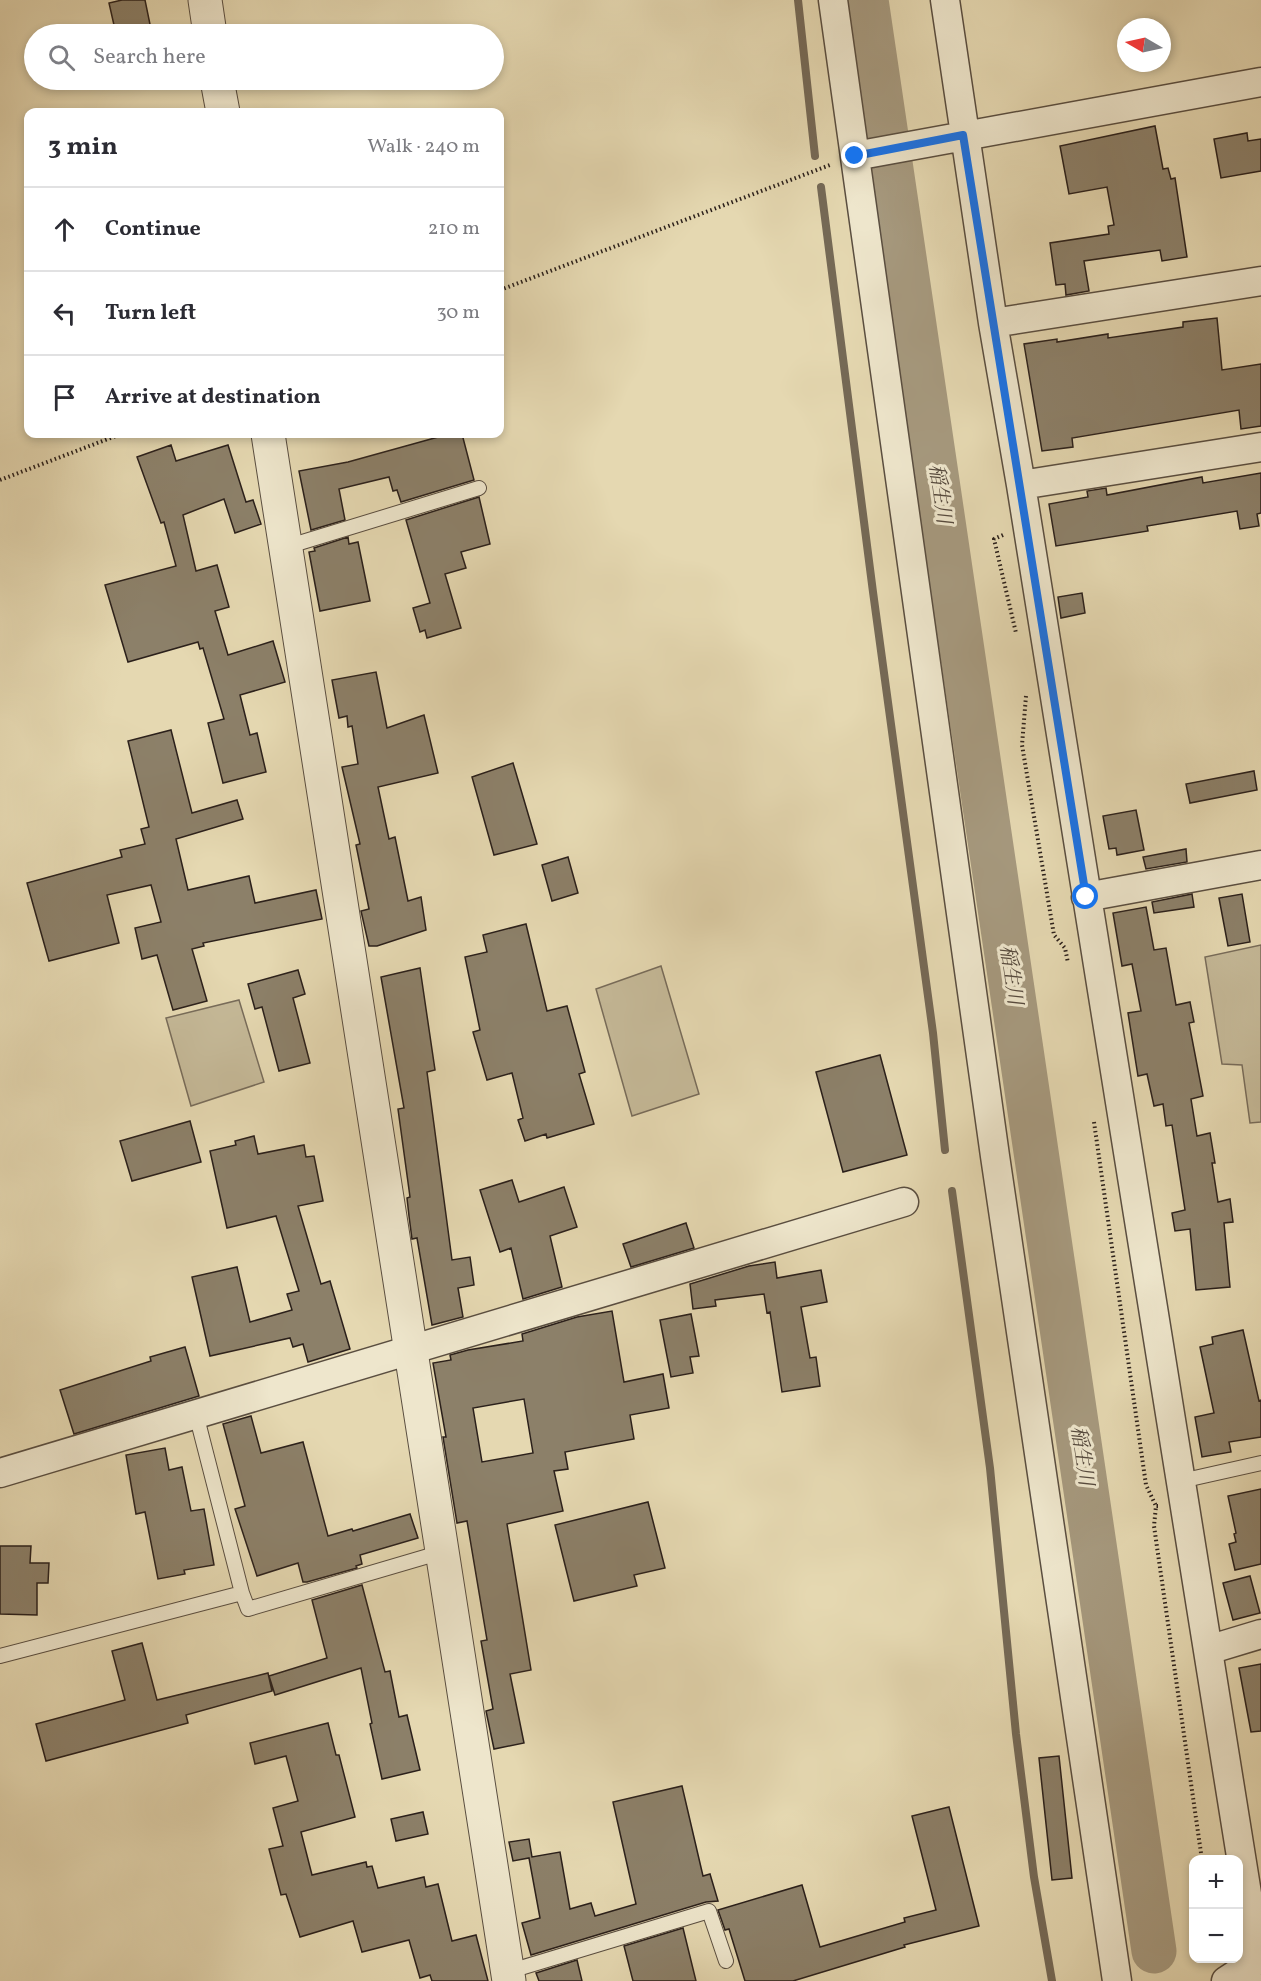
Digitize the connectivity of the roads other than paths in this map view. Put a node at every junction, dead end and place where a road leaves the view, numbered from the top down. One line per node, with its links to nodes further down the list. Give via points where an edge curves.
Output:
1 (205, 0): 4 (street)
2 (833, 0): 9 (street)
3 (945, 0): 8 (street)
4 (209, 24)
5 (1261, 82): 8 (street)
6 (219, 90): 7 (street)
7 (222, 108)
8 (963, 135): 9 (street); 11 (street)
9 (863, 154): 33 (street, via 995,1156)
10 (1261, 281): 11 (street)
11 (993, 323): 14 (street)
12 (269, 438): 16 (street)
13 (1261, 447): 14 (street)
14 (1021, 485): 18 (street)
15 (479, 488): 16 (lane)
16 (286, 547): 20 (street)
17 (1261, 865): 18 (street)
18 (1086, 897): 24 (street)
19 (904, 1202): 20 (street)
20 (411, 1349): 21 (street); 25 (street)
21 (196, 1414): 23 (street); 26 (lane)
22 (1261, 1463): 24 (lane)
23 (0, 1473)
24 (1183, 1491): 28 (street)
25 (442, 1552): 26 (lane, via 248,1609); 32 (street)
26 (242, 1593): 29 (lane)
27 (1261, 1634): 28 (street)
28 (1209, 1650): 31 (street)
29 (0, 1656)
30 (726, 1961): 32 (lane, via 709,1911)
31 (1260, 1966): 34 (street)
32 (508, 1976)
33 (1117, 1981)
34 (1226, 1981)

